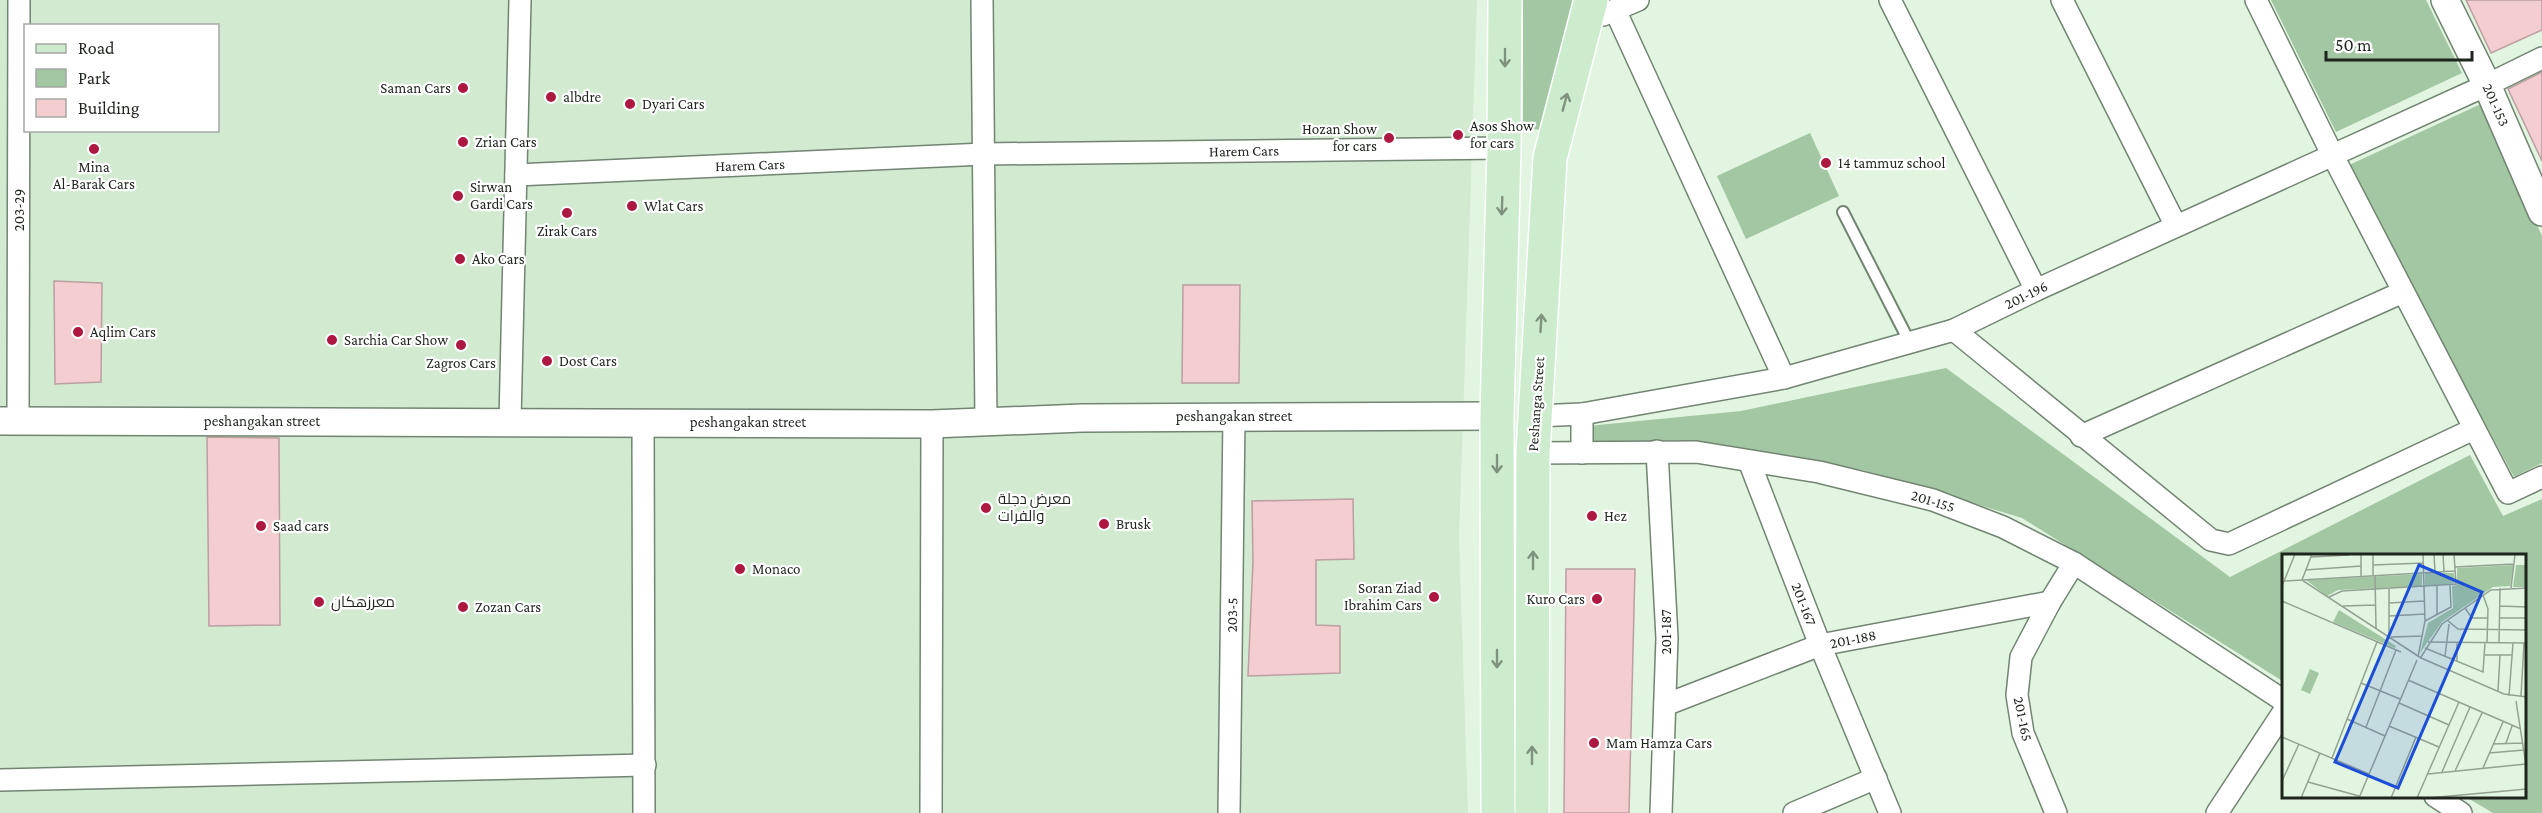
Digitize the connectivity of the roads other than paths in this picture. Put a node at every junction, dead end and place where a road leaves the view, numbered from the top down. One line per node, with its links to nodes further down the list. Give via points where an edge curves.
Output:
1 (19, 0): 30 (street, 203-29)
2 (520, 0): 17 (street)
3 (982, 0): 14 (street)
4 (1505, 0): 13 (main road, one-way to 13)
5 (1638, 0): 10 (street)
6 (1890, 0): 21 (street)
7 (2062, 0): 20 (street)
8 (2256, 0): 15 (street)
9 (2445, 0): 12 (street, 201-153)
10 (1597, 11): 16 (main road, Peshanga Street, one-way to 10); 25 (street)
11 (2542, 58): 12 (street, 201-196)
12 (2487, 85): 15 (street, 201-196); 18 (street, 201-153)
13 (1504, 148): 14 (street, Harem Cars); 16 (main road); 28 (main road, one-way to 28)
14 (984, 154): 17 (street, Harem Cars); 33 (street)
15 (2333, 156): 20 (street, 201-196); 22 (street)
16 (1550, 158): 29 (main road, Peshanga Street, one-way to 16)
17 (516, 175): 31 (street)
18 (2542, 211)
19 (1843, 212): 24 (lane)
20 (2176, 226): 21 (street, 201-196)
21 (2036, 290): 23 (street, 201-196)
22 (2403, 292): 35 (street); 36 (street)
23 (1954, 330): 24 (street, 201-196); 36 (street)
24 (1910, 343): 25 (street, 201-196)
25 (1784, 378): 26 (street, 201-196)
26 (1582, 414): 29 (street, 201-196); 39 (street)
27 (1234, 416): 28 (street, peshangakan street); 33 (street, peshangakan street); 54 (street, 203-5)
28 (1497, 416): 55 (main road, one-way to 55)
29 (1536, 416): 38 (main road, Peshanga Street)
30 (9, 421): 31 (street, peshangakan street)
31 (510, 421): 32 (street, peshangakan street)
32 (643, 421): 34 (street, peshangakan street); 48 (street)
33 (986, 422): 34 (street, peshangakan street)
34 (932, 423): 53 (street)
35 (2474, 429): 36 (street, via 2229,544 2211,540); 41 (street, via 2508,494)
36 (2081, 436)
37 (1657, 451): 39 (street, 201-155); 40 (street, 201-155, via 1696,452); 46 (street, 201-187, via 1666,604)
38 (1533, 453): 39 (street, 201-155); 56 (main road, Peshanga Street, one-way to 38)
39 (1582, 453)
40 (1749, 461): 42 (street, 201-155, via 1819,472 1933,500 2003,527); 44 (street, 201-167)
41 (2542, 477)
42 (2074, 563): 43 (street, 201-165); 45 (street, 201-155)
43 (2050, 602): 44 (street, 201-188); 60 (street, 201-165, via 2021,657 2017,695 2023,733)
44 (1820, 645): 46 (street, 201-188); 49 (street, 201-167)
45 (2282, 700)
46 (1665, 705): 57 (street, 201-187)
47 (2282, 714): 61 (street)
48 (645, 765): 50 (street); 52 (street)
49 (1876, 778): 58 (street); 59 (street, 201-167)
50 (0, 780)
51 (2438, 798): 62 (street)
52 (644, 813)
53 (932, 813)
54 (1229, 813)
55 (1498, 813)
56 (1532, 813)
57 (1661, 813)
58 (1794, 813)
59 (1890, 813)
60 (2056, 813)
61 (2217, 813)
62 (2461, 813)

